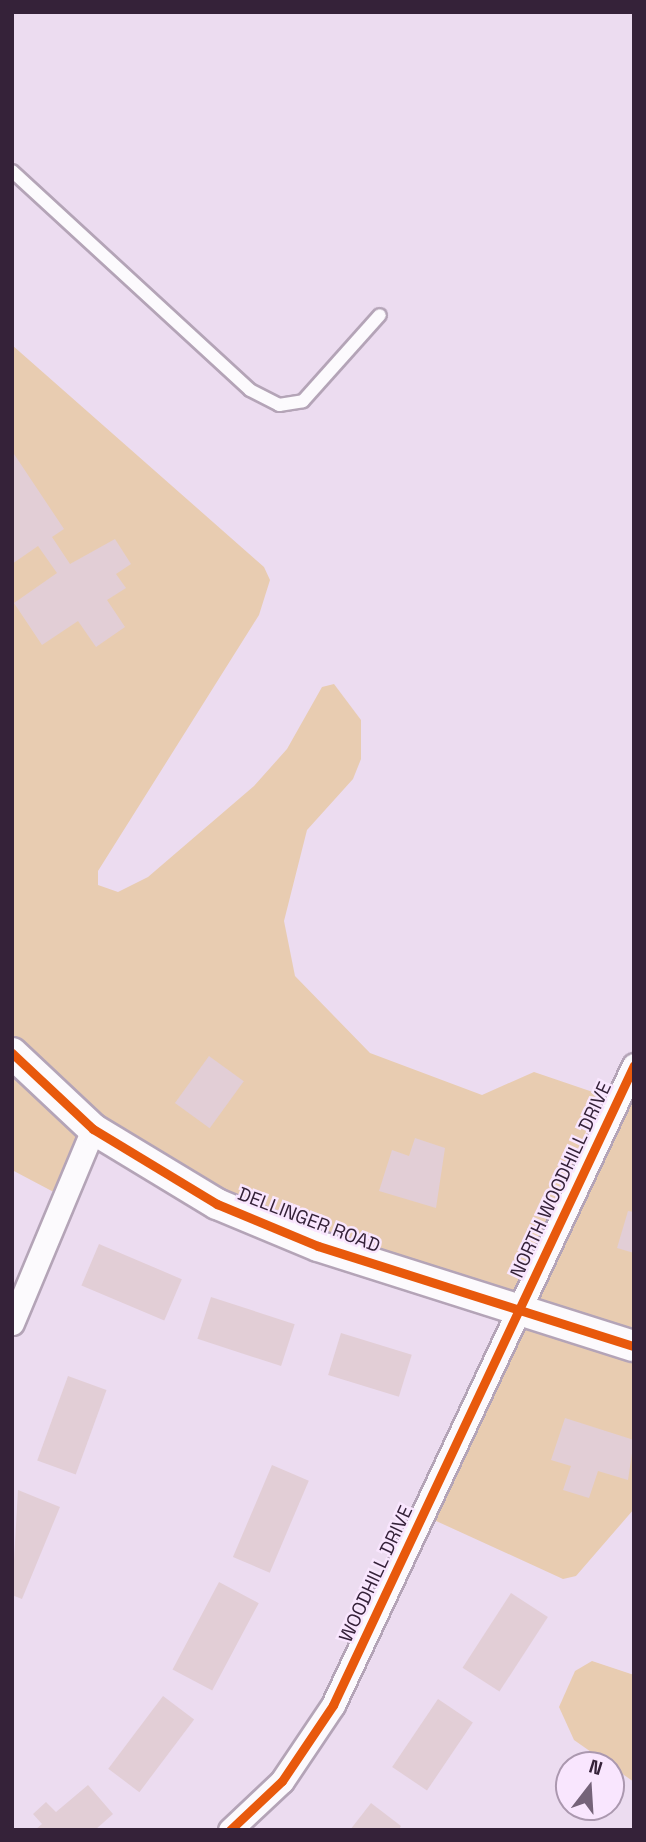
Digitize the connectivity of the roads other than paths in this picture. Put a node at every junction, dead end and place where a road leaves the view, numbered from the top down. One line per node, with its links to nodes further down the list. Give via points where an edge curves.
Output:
1 (12, 171): 2 (lane, via 250,390 279,405 303,401)
2 (380, 316)
3 (12, 1053): 5 (street, DELLINGER ROAD)
4 (634, 1065): 6 (street, NORTH WOODHILL DRIVE)
5 (93, 1129): 6 (street, DELLINGER ROAD, via 217,1204 318,1246); 7 (street)
6 (521, 1310): 8 (street, DELLINGER ROAD); 9 (street, WOODHILL DRIVE, via 333,1705 282,1782)
7 (12, 1323)
8 (634, 1346)
9 (230, 1830)

